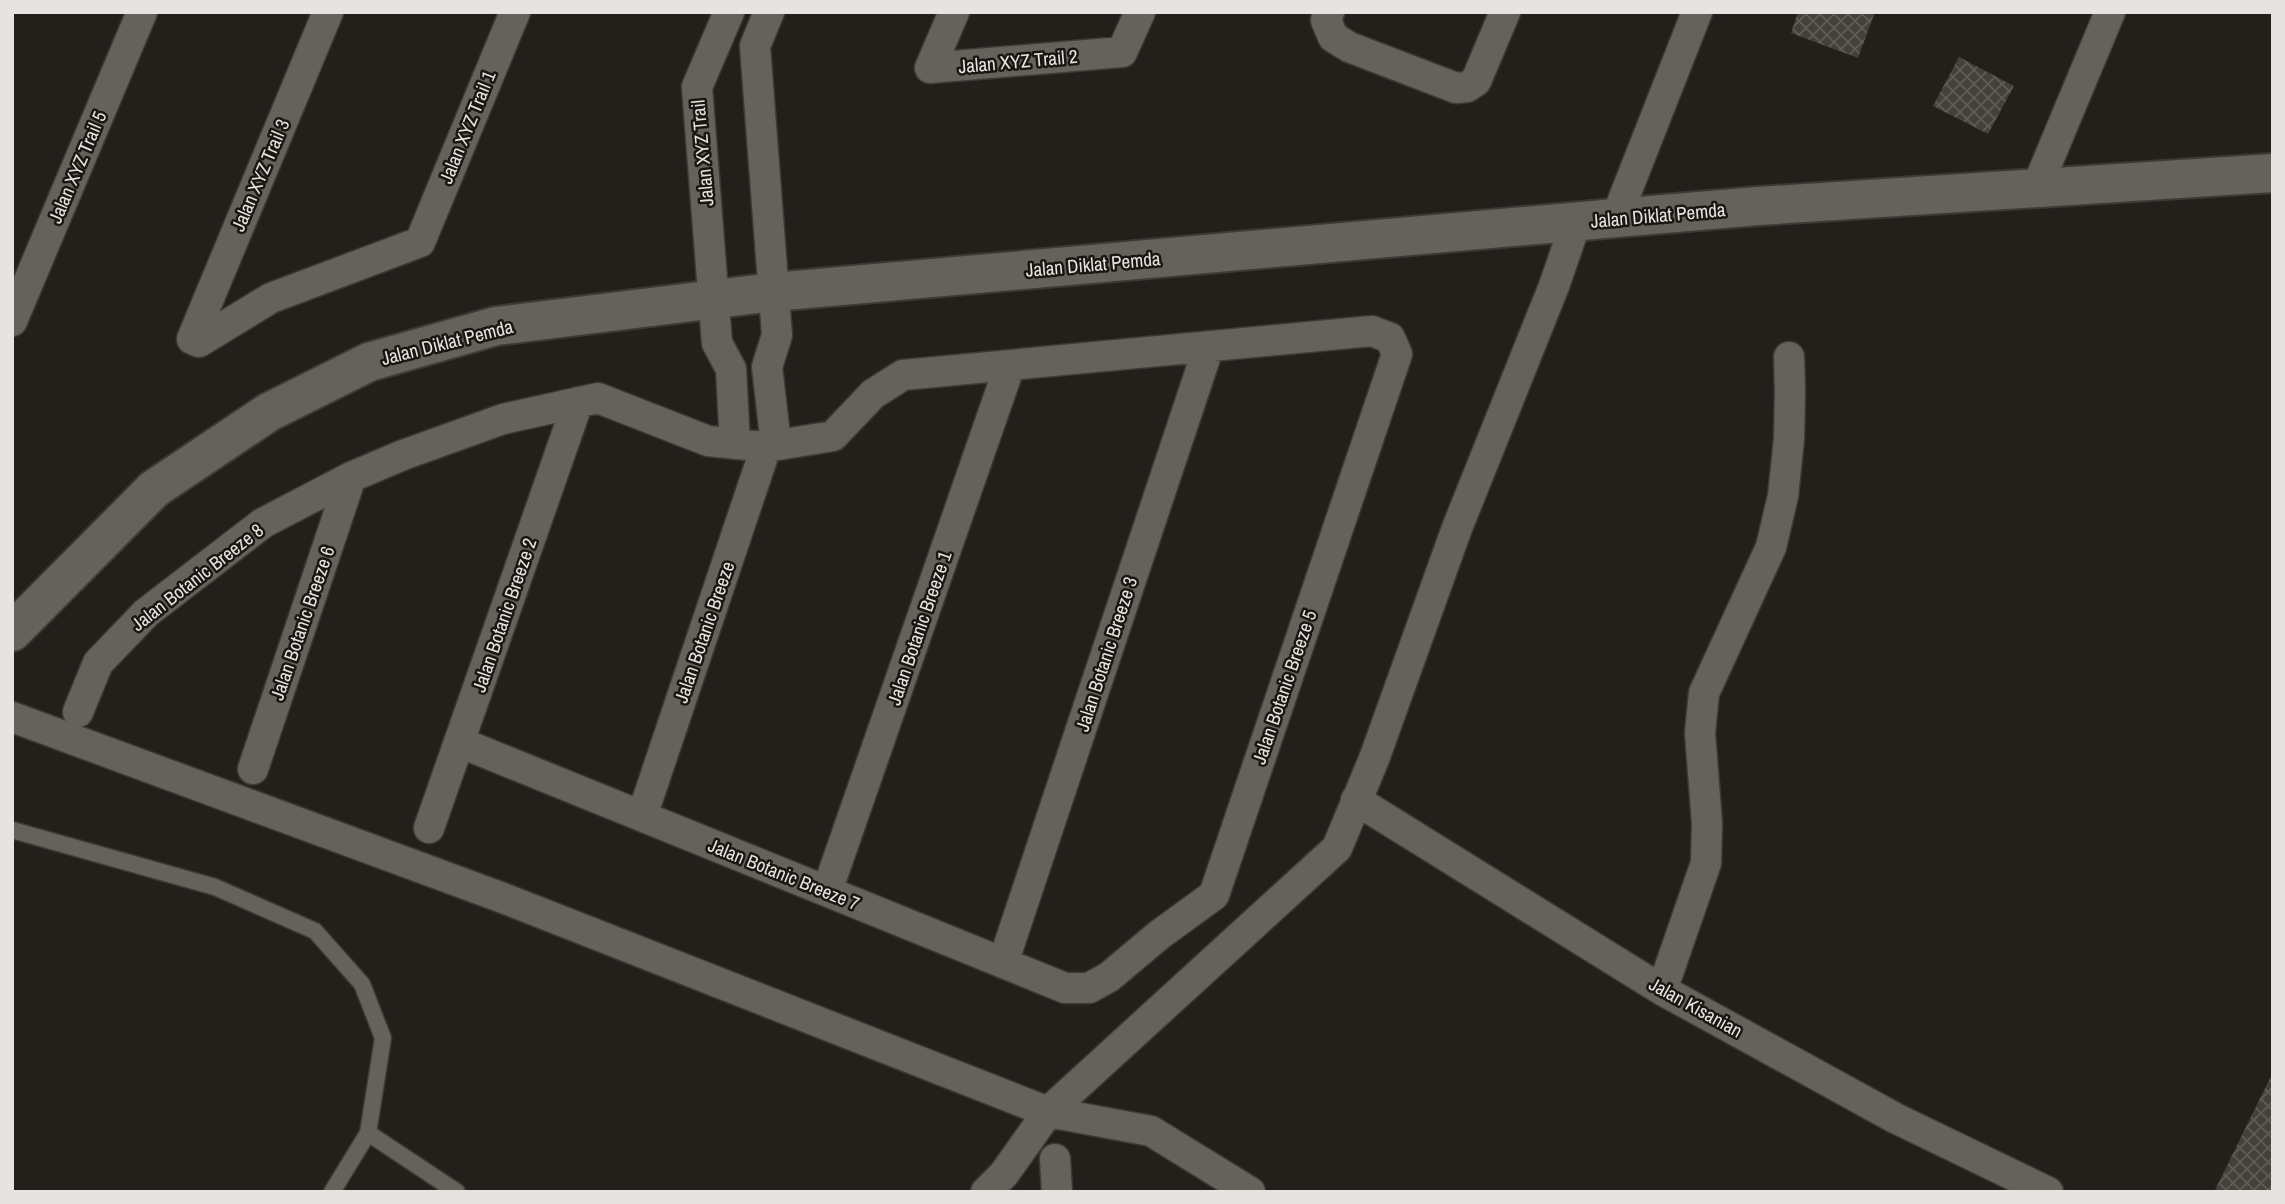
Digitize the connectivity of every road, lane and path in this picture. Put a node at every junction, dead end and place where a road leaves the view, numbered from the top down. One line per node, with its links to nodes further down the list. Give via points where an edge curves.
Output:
1 (142, 12): 19 (street, Jalan XYZ Trail 5)
2 (328, 12): 16 (street, Jalan XYZ Trail 3, via 192,339 199,342 271,298)
3 (515, 12): 16 (street, Jalan XYZ Trail 1)
4 (729, 12): 18 (street, Jalan XYZ Trail, via 697,87)
5 (769, 12): 17 (street, via 755,46)
6 (954, 12): 7 (street, Jalan XYZ Trail 2, via 930,68 1122,52)
7 (1140, 12)
8 (1329, 12): 9 (street, via 1326,20 1334,37 1349,47 1456,88 1476,81)
9 (1505, 12)
10 (1697, 12): 14 (street)
11 (2110, 12): 13 (street)
12 (2273, 173): 13 (street, Jalan Diklat Pemda)
13 (2036, 187): 14 (street, Jalan Diklat Pemda)
14 (1616, 218): 15 (street, Jalan Diklat Pemda)
15 (1576, 222): 17 (street, Jalan Diklat Pemda); 33 (street)
16 (420, 242)
17 (774, 292): 18 (street, Jalan Diklat Pemda); 26 (street, Jalan Botanic Breeze, via 777,335 767,367)
18 (714, 301): 25 (street, via 717,343 731,369); 28 (street, Jalan Diklat Pemda, via 496,327 369,362 270,412 154,489)
19 (12, 321)
20 (1209, 345): 21 (street, Jalan Botanic Breeze 8, via 1372,331 1390,338); 23 (street, Jalan Botanic Breeze 8); 38 (street, Jalan Botanic Breeze 3)
21 (1397, 354): 39 (street, Jalan Botanic Breeze 5, via 1214,895)
22 (1789, 357): 40 (street, via 1790,415 1783,496 1771,547 1704,693 1700,733 1706,863)
23 (1010, 365): 26 (street, Jalan Botanic Breeze 8, via 903,375 873,394 833,436); 37 (street, Jalan Botanic Breeze 1)
24 (578, 402): 25 (street, Jalan Botanic Breeze 8, via 598,398 708,441); 27 (street, Jalan Botanic Breeze 8, via 503,419); 31 (street, Jalan Botanic Breeze 2)
25 (735, 444): 26 (street, Jalan Botanic Breeze 8)
26 (771, 446): 34 (street, Jalan Botanic Breeze)
27 (351, 477): 29 (street, Jalan Botanic Breeze 8, via 263,523 146,613 98,663); 32 (street, Jalan Botanic Breeze 6)
28 (12, 632)
29 (78, 712)
30 (12, 717): 41 (street, via 503,898)
31 (459, 742): 34 (street, Jalan Botanic Breeze 7); 35 (street, Jalan Botanic Breeze 2)
32 (253, 769)
33 (1356, 800): 40 (street, Jalan Kisanian); 41 (street, via 1337,848)
34 (642, 816): 37 (street, Jalan Botanic Breeze 7)
35 (429, 828)
36 (12, 830): 42 (lane, via 215,887 315,930 362,984 383,1038)
37 (827, 891): 38 (street, Jalan Botanic Breeze 7)
38 (1003, 963): 39 (street, Jalan Botanic Breeze 7, via 1066,988 1089,988)
39 (1109, 977)
40 (1662, 990): 49 (street, Jalan Kisanian, via 1895,1118)
41 (1048, 1112): 46 (street); 48 (street, via 1152,1131)
42 (368, 1133): 44 (lane); 45 (lane)
43 (1055, 1159): 47 (street)
44 (332, 1192)
45 (457, 1192)
46 (986, 1192)
47 (1057, 1192)
48 (1250, 1192)
49 (2048, 1192)

